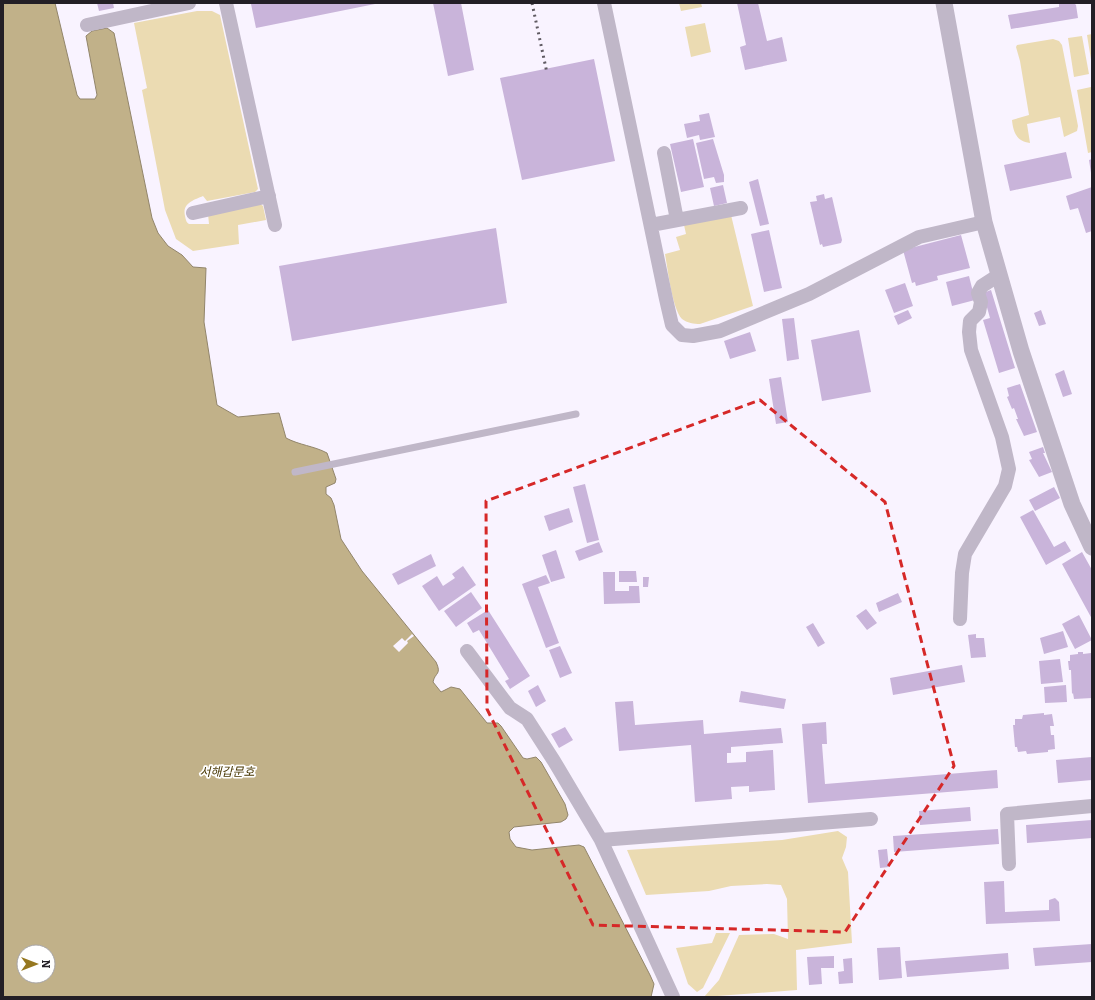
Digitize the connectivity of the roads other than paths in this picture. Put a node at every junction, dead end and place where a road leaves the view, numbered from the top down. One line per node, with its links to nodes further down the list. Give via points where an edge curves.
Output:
1 (189, 3): 5 (street)
2 (226, 3): 7 (street)
3 (604, 3): 13 (street)
4 (944, 3): 11 (street)
5 (87, 25)
6 (664, 153): 10 (street)
7 (269, 196): 9 (street); 12 (street)
8 (740, 208): 10 (street)
9 (193, 213)
10 (677, 220): 13 (street)
11 (984, 222): 13 (street, via 918,237 809,294 720,331 693,336 682,335 672,325); 14 (street)
12 (275, 225)
13 (651, 225)
14 (999, 275): 17 (street, via 1021,351 1072,504); 18 (street, via 982,286 978,293 981,302 979,312 970,321 969,332 971,350 1002,437 1009,469 1005,486 965,554)
15 (576, 414): 16 (lane)
16 (295, 472)
17 (1092, 547)
18 (960, 619)
19 (467, 651): 22 (street, via 510,708 528,719)
20 (1092, 806): 23 (street, via 1007,814)
21 (871, 820): 22 (street)
22 (600, 840): 24 (street)
23 (1009, 864)
24 (673, 997)

